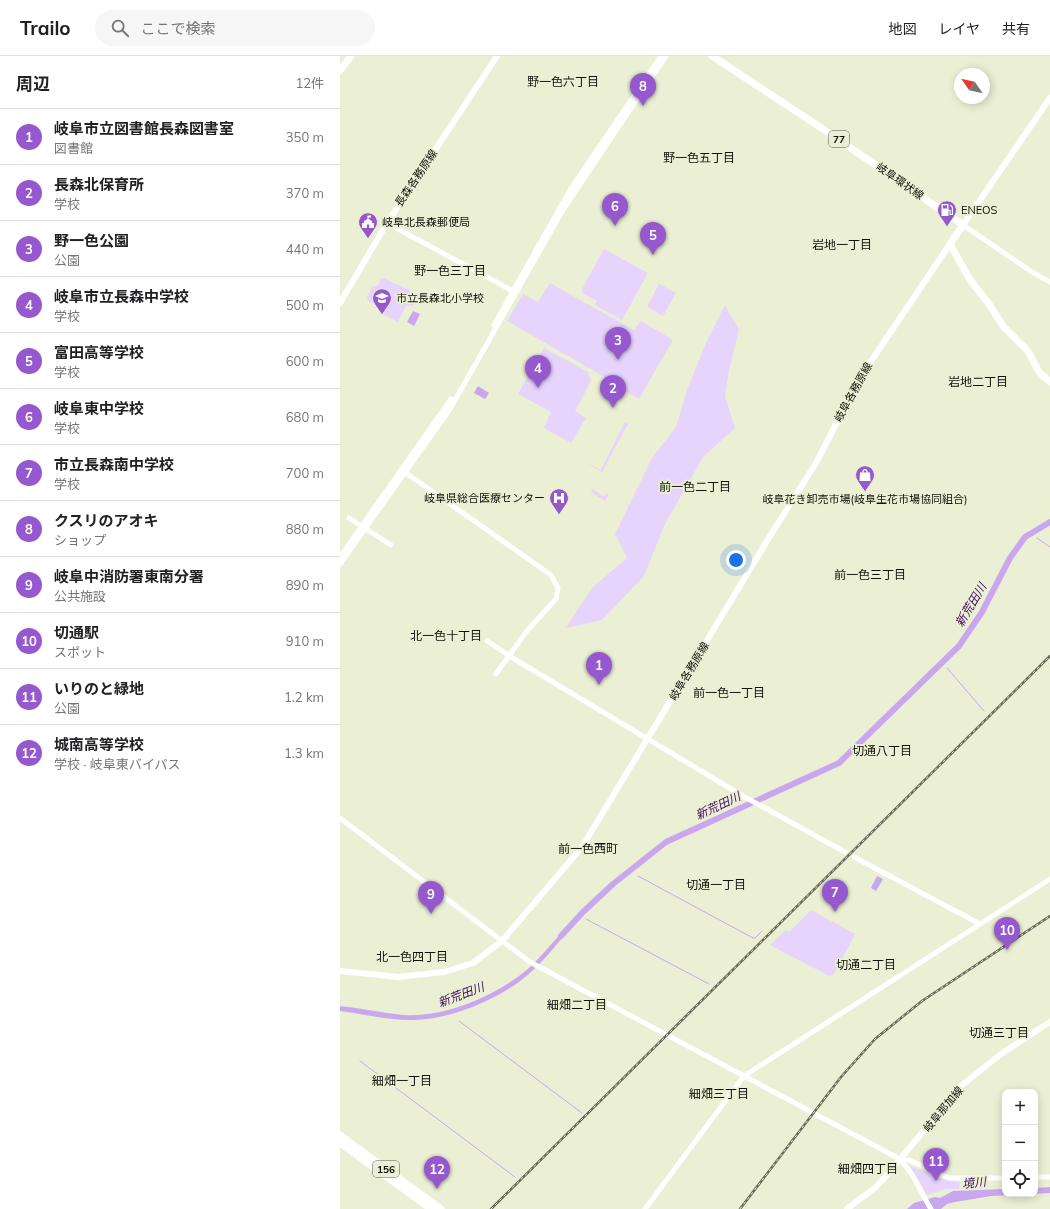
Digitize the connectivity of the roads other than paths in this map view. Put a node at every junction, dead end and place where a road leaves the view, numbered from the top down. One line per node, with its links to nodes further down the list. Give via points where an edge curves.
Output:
1 (351, 56): 6 (main road)
2 (497, 56): 8 (main road, 長森各務原線)
3 (661, 56): 12 (street, via 570,190)
4 (666, 56): 12 (street, via 564,208)
5 (712, 56): 9 (main road, 岐阜環状線 / 77)
6 (340, 70)
7 (1050, 98): 9 (main road)
8 (387, 223): 12 (street); 13 (main road, 長森各務原線)
9 (963, 225): 10 (main road); 11 (street)
10 (950, 244): 14 (main road, via 970,280 1003,326 1028,351 1039,372); 24 (main road, 岐阜各務原線, via 861,376 812,469)
11 (1050, 282)
12 (514, 292): 15 (street, via 450,409); 17 (street, via 447,407)
13 (340, 303)
14 (1050, 382)
15 (406, 473): 17 (street); 22 (street, via 526,556 556,580 556,599 529,628)
16 (349, 518): 17 (street)
17 (364, 527): 18 (street); 19 (street); 20 (street)
18 (391, 545)
19 (340, 557)
20 (340, 564)
21 (488, 641): 22 (street)
22 (509, 656): 23 (street); 24 (street)
23 (496, 674)
24 (648, 738): 26 (street, via 758,804); 30 (main road, 岐阜各務原線, via 576,855)
25 (340, 818): 30 (street)
26 (845, 852)
27 (854, 857): 29 (street)
28 (1050, 879): 29 (street)
29 (980, 924): 33 (street)
30 (502, 941): 31 (main road, 岐阜各務原線, via 473,962 444,972 398,977); 33 (street, via 539,967)
31 (340, 972)
32 (1050, 1022): 36 (main road, 岐阜那加線, via 1002,1054 961,1086)
33 (744, 1076): 36 (street); 42 (street)
34 (340, 1135): 40 (main road, 156)
35 (340, 1143): 40 (main road, 156)
36 (900, 1160): 39 (street, via 909,1160 949,1178); 43 (main road, 岐阜那加線, via 876,1187); 44 (street)
37 (1050, 1176): 38 (street)
38 (1038, 1177)
39 (1002, 1178)
40 (431, 1207): 41 (main road, 156)
41 (441, 1209)
42 (645, 1209)
43 (847, 1209)
44 (931, 1209)

